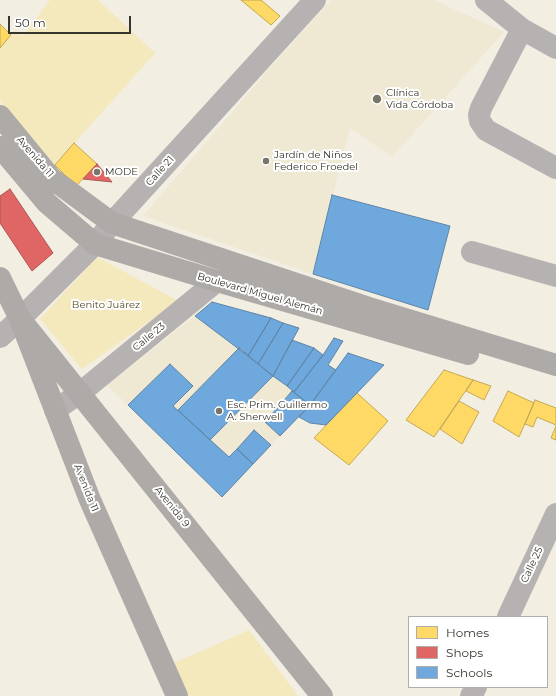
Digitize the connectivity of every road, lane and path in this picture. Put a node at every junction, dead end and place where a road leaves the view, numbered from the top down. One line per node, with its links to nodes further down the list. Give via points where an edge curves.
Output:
1 (315, 0): 8 (street, Calle 21)
2 (486, 0): 3 (street)
3 (522, 29): 4 (street); 7 (street, via 478,115 486,130)
4 (556, 48)
5 (0, 116): 8 (main road, Avenida 11, via 51,178)
6 (0, 147): 9 (main road, Boulevard Miguel Alemán, via 47,203)
7 (556, 168)
8 (112, 223): 9 (street, Calle 21); 14 (main road, Boulevard Miguel Alemán)
9 (96, 244): 13 (main road, Boulevard Miguel Alemán); 15 (street, Calle 21)
10 (472, 252): 11 (street)
11 (556, 276)
12 (0, 278): 15 (main road, Avenida 11)
13 (217, 281): 14 (main road, Boulevard Miguel Alemán); 19 (street, Calle 23)
14 (366, 316): 17 (main road, Boulevard Miguel Alemán); 18 (main road, Boulevard Miguel Alemán)
15 (20, 319): 16 (street, Calle 21); 19 (main road, Avenida 9); 20 (main road, Avenida 11)
16 (0, 338)
17 (556, 365)
18 (556, 380)
19 (80, 393): 20 (street, Calle 23); 24 (main road, Avenida 9)
20 (55, 410): 23 (main road, Avenida 11, via 90,500)
21 (555, 520): 22 (street, Calle 25)
22 (508, 616)
23 (177, 696)
24 (322, 696)

